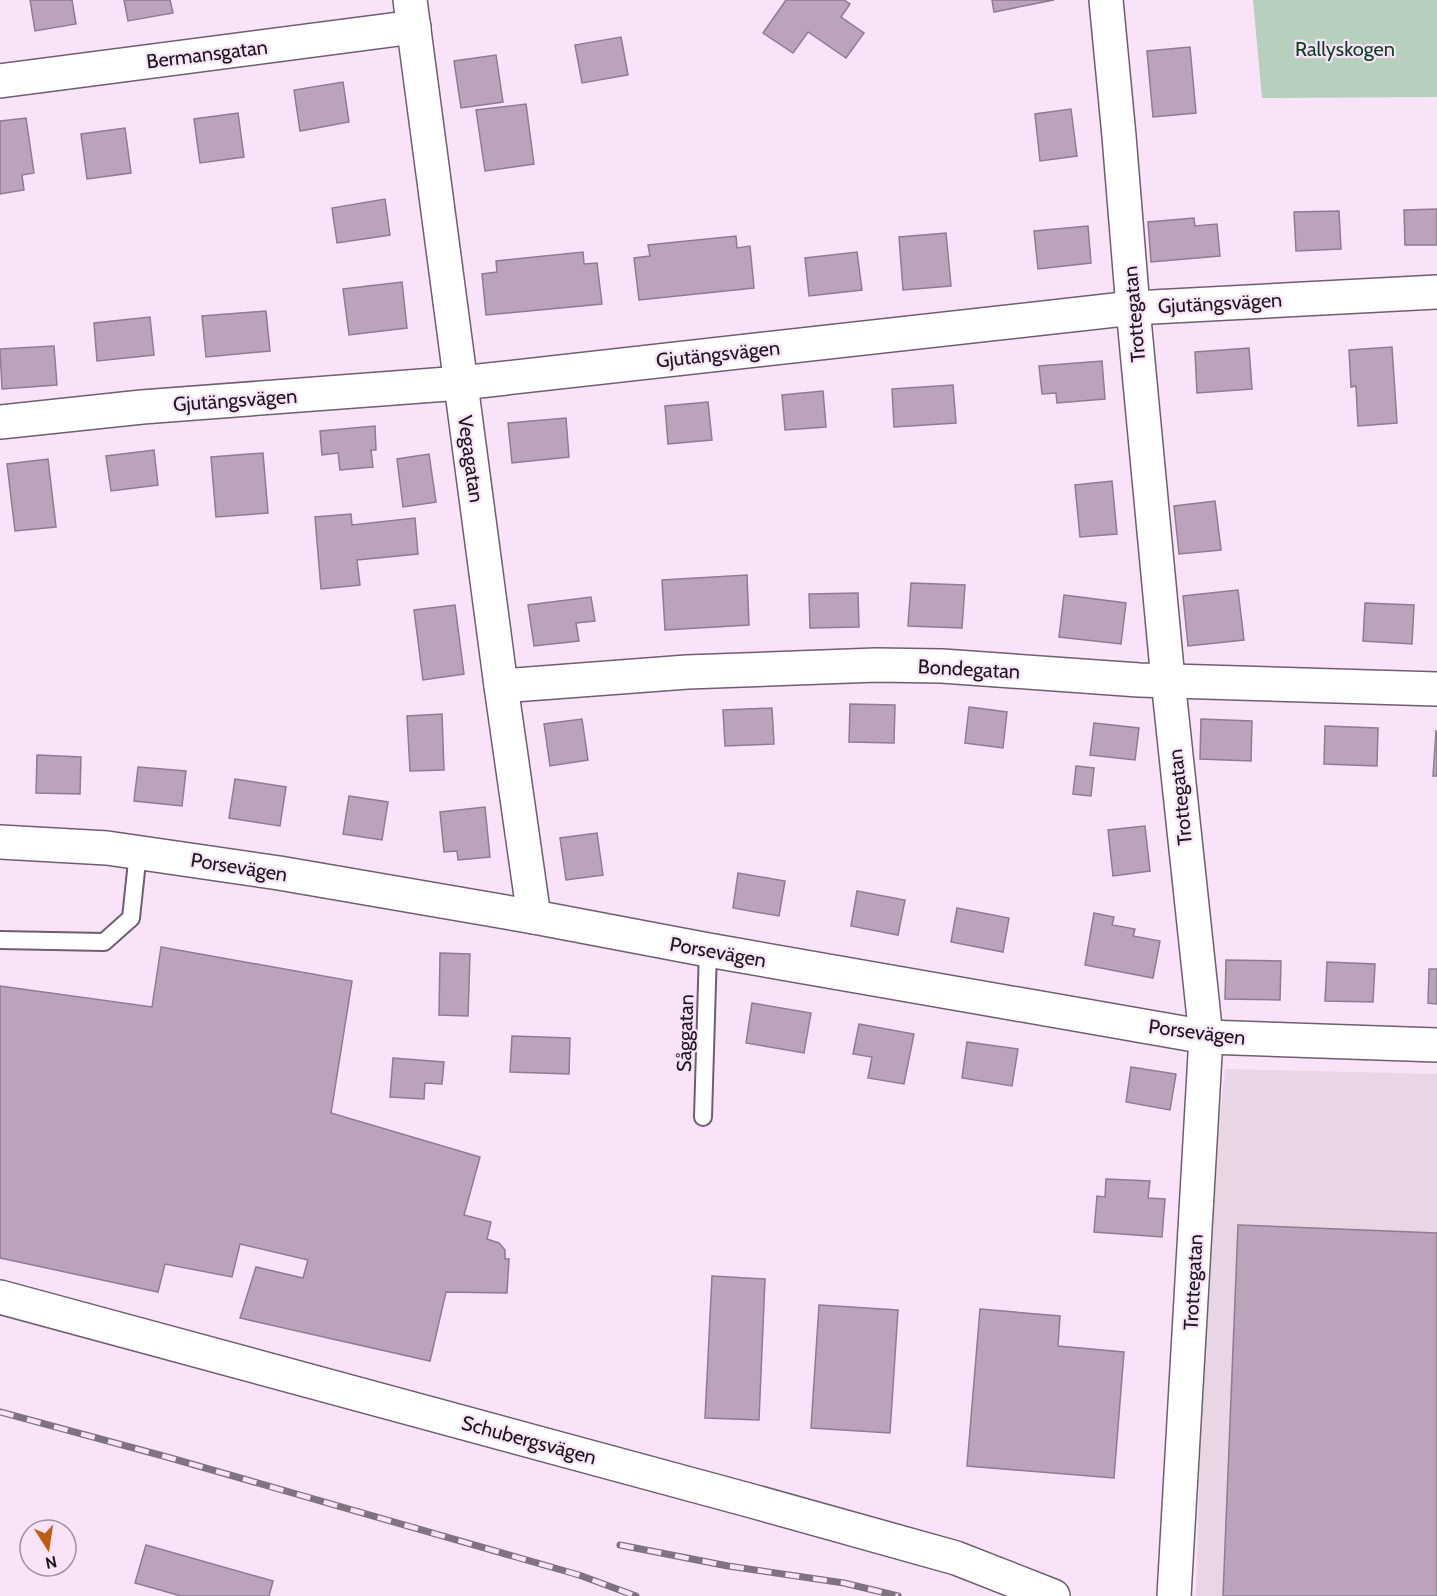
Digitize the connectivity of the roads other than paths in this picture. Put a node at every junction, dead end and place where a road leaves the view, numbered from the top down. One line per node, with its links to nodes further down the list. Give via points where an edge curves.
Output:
1 (1106, 0): 5 (street, Trottegatan)
2 (412, 14): 3 (street, Bermansgatan); 6 (street, Vegagatan)
3 (0, 81)
4 (1437, 292): 5 (street, Gjutängsvägen)
5 (1133, 308): 6 (street, Gjutängsvägen); 8 (street, Trottegatan)
6 (461, 383): 7 (street, Gjutängsvägen); 9 (street, Vegagatan)
7 (0, 422)
8 (1168, 680): 9 (street, Bondegatan, via 876,665 687,672); 10 (street, Bondegatan); 16 (street, Trottegatan)
9 (501, 686): 13 (street, Vegagatan)
10 (1437, 690)
11 (0, 842): 12 (street, Porsevägen)
12 (138, 852): 13 (street, Porsevägen); 14 (lane, via 131,918 104,942)
13 (534, 917): 15 (street, Porsevägen)
14 (0, 940)
15 (708, 950): 16 (street, Porsevägen); 18 (lane, Såggatan)
16 (1206, 1037): 17 (street, Porsevägen); 21 (street, Trottegatan)
17 (1437, 1045)
18 (703, 1117)
19 (0, 1297): 20 (street, Schubergsvägen, via 956,1558)
20 (1053, 1596)
21 (1174, 1596)

